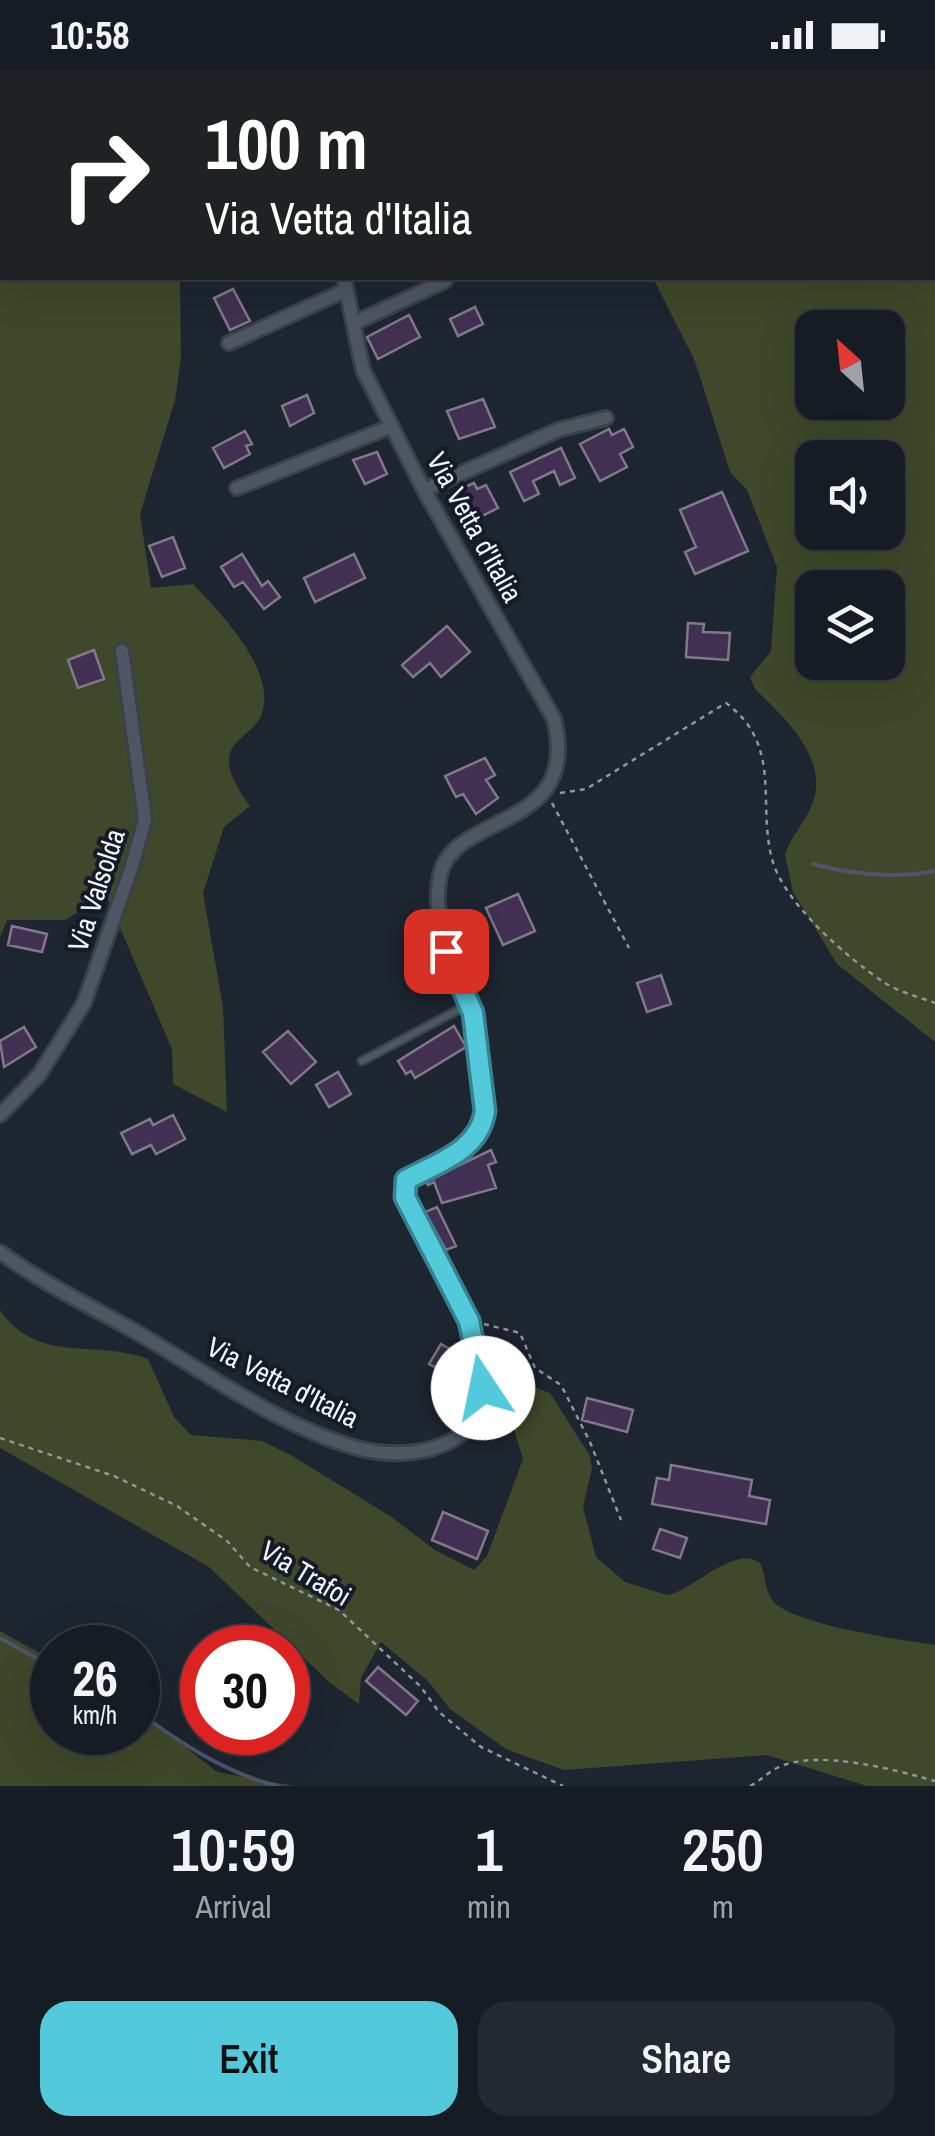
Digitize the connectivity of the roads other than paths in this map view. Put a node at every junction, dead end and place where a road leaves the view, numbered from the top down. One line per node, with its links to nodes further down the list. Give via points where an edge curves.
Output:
1 (445, 280): 3 (street)
2 (345, 284): 3 (street, Via Vetta d'Italia); 4 (street)
3 (354, 323): 6 (street, Via Vetta d'Italia, via 363,370)
4 (229, 343)
5 (606, 418): 8 (street, via 558,430)
6 (392, 426): 7 (street); 8 (street, Via Vetta d'Italia)
7 (237, 488)
8 (424, 490): 10 (street, Via Vetta d'Italia, via 554,719 561,746 544,794 449,855 440,875 446,951)
9 (122, 650): 12 (street, Via Valsolda, via 145,818 84,1003 39,1075)
10 (469, 1004): 11 (lane); 13 (street, Via Vetta d'Italia, via 482,1127 474,1142 406,1180 405,1197 469,1321 483,1388 480,1410 457,1438 414,1453 362,1449 258,1404)
11 (362, 1061)
12 (0, 1115)
13 (0, 1252)

